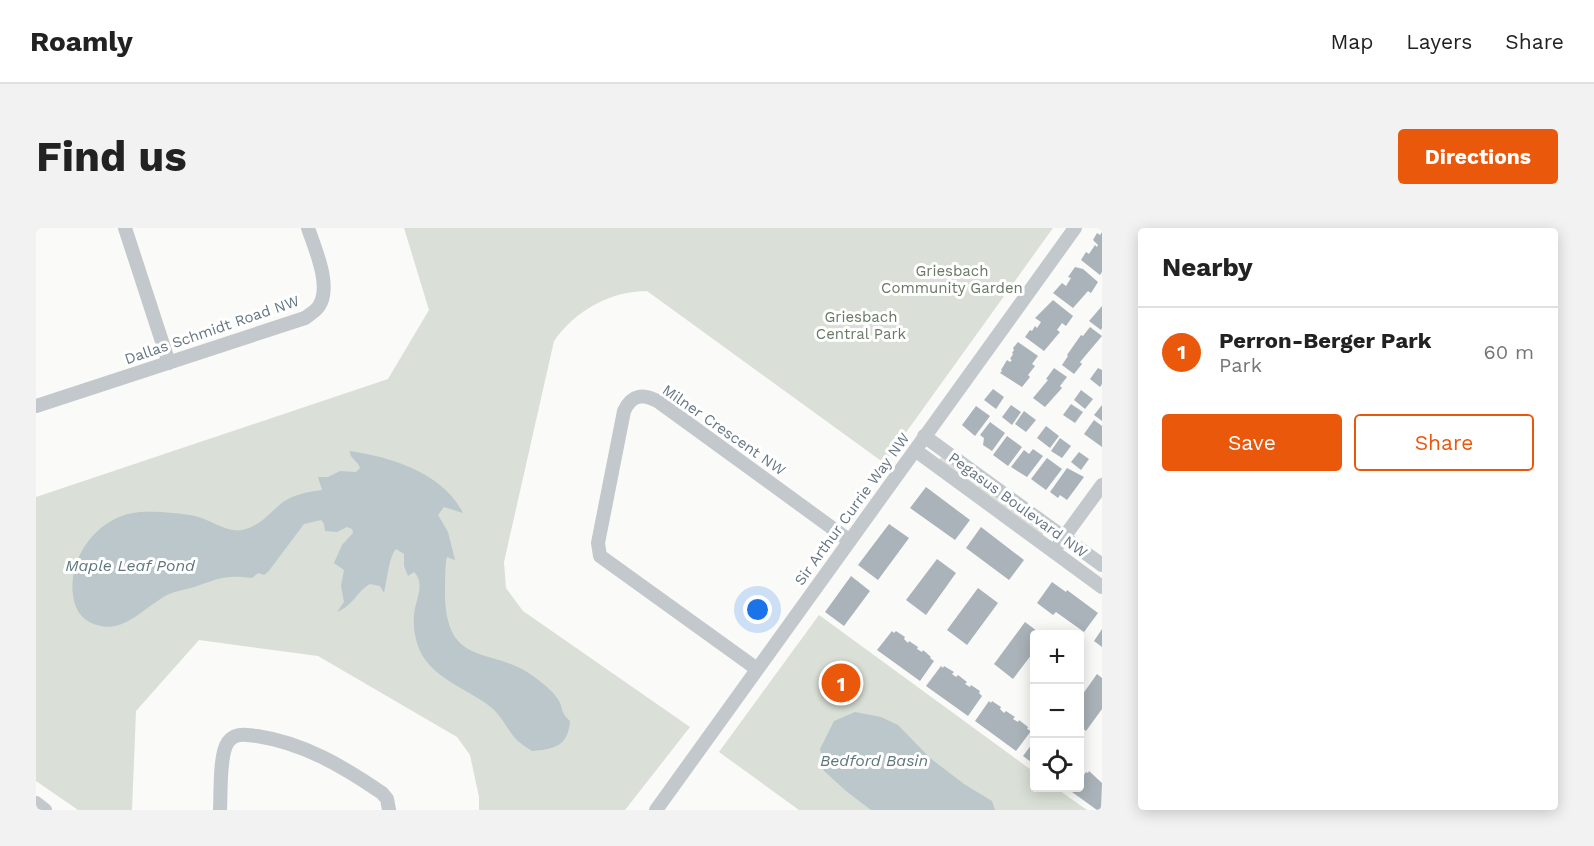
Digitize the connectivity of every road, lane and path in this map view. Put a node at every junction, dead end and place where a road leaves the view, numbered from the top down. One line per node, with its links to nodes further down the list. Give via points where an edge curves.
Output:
1 (125, 228): 4 (street)
2 (308, 228): 4 (street, Dallas Schmidt Road NW, via 324,278 323,296 314,311 282,326)
3 (1075, 228): 6 (street, Sir Arthur Currie Way NW)
4 (169, 363): 5 (street, Dallas Schmidt Road NW)
5 (36, 406)
6 (924, 436): 7 (street, Sir Arthur Currie Way NW); 9 (street, Pegasus Boulevard NW)
7 (915, 450): 10 (street, Sir Arthur Currie Way NW); 11 (street, Pegasus Boulevard NW)
8 (1102, 485): 9 (street)
9 (1064, 537): 11 (street); 12 (street, Pegasus Boulevard NW)
10 (850, 541): 14 (street, Sir Arthur Currie Way NW); 14 (street, Milner Crescent NW, via 659,402 645,396 627,404 598,543 600,556)
11 (1054, 551): 13 (street, Pegasus Boulevard NW)
12 (1102, 565)
13 (1102, 586)
14 (758, 669): 19 (street, Sir Arthur Currie Way NW)
15 (36, 803): 16 (street)
16 (45, 810)
17 (220, 810): 18 (street, via 225,744 240,735 271,738 318,754 382,793)
18 (389, 810)
19 (656, 810)

